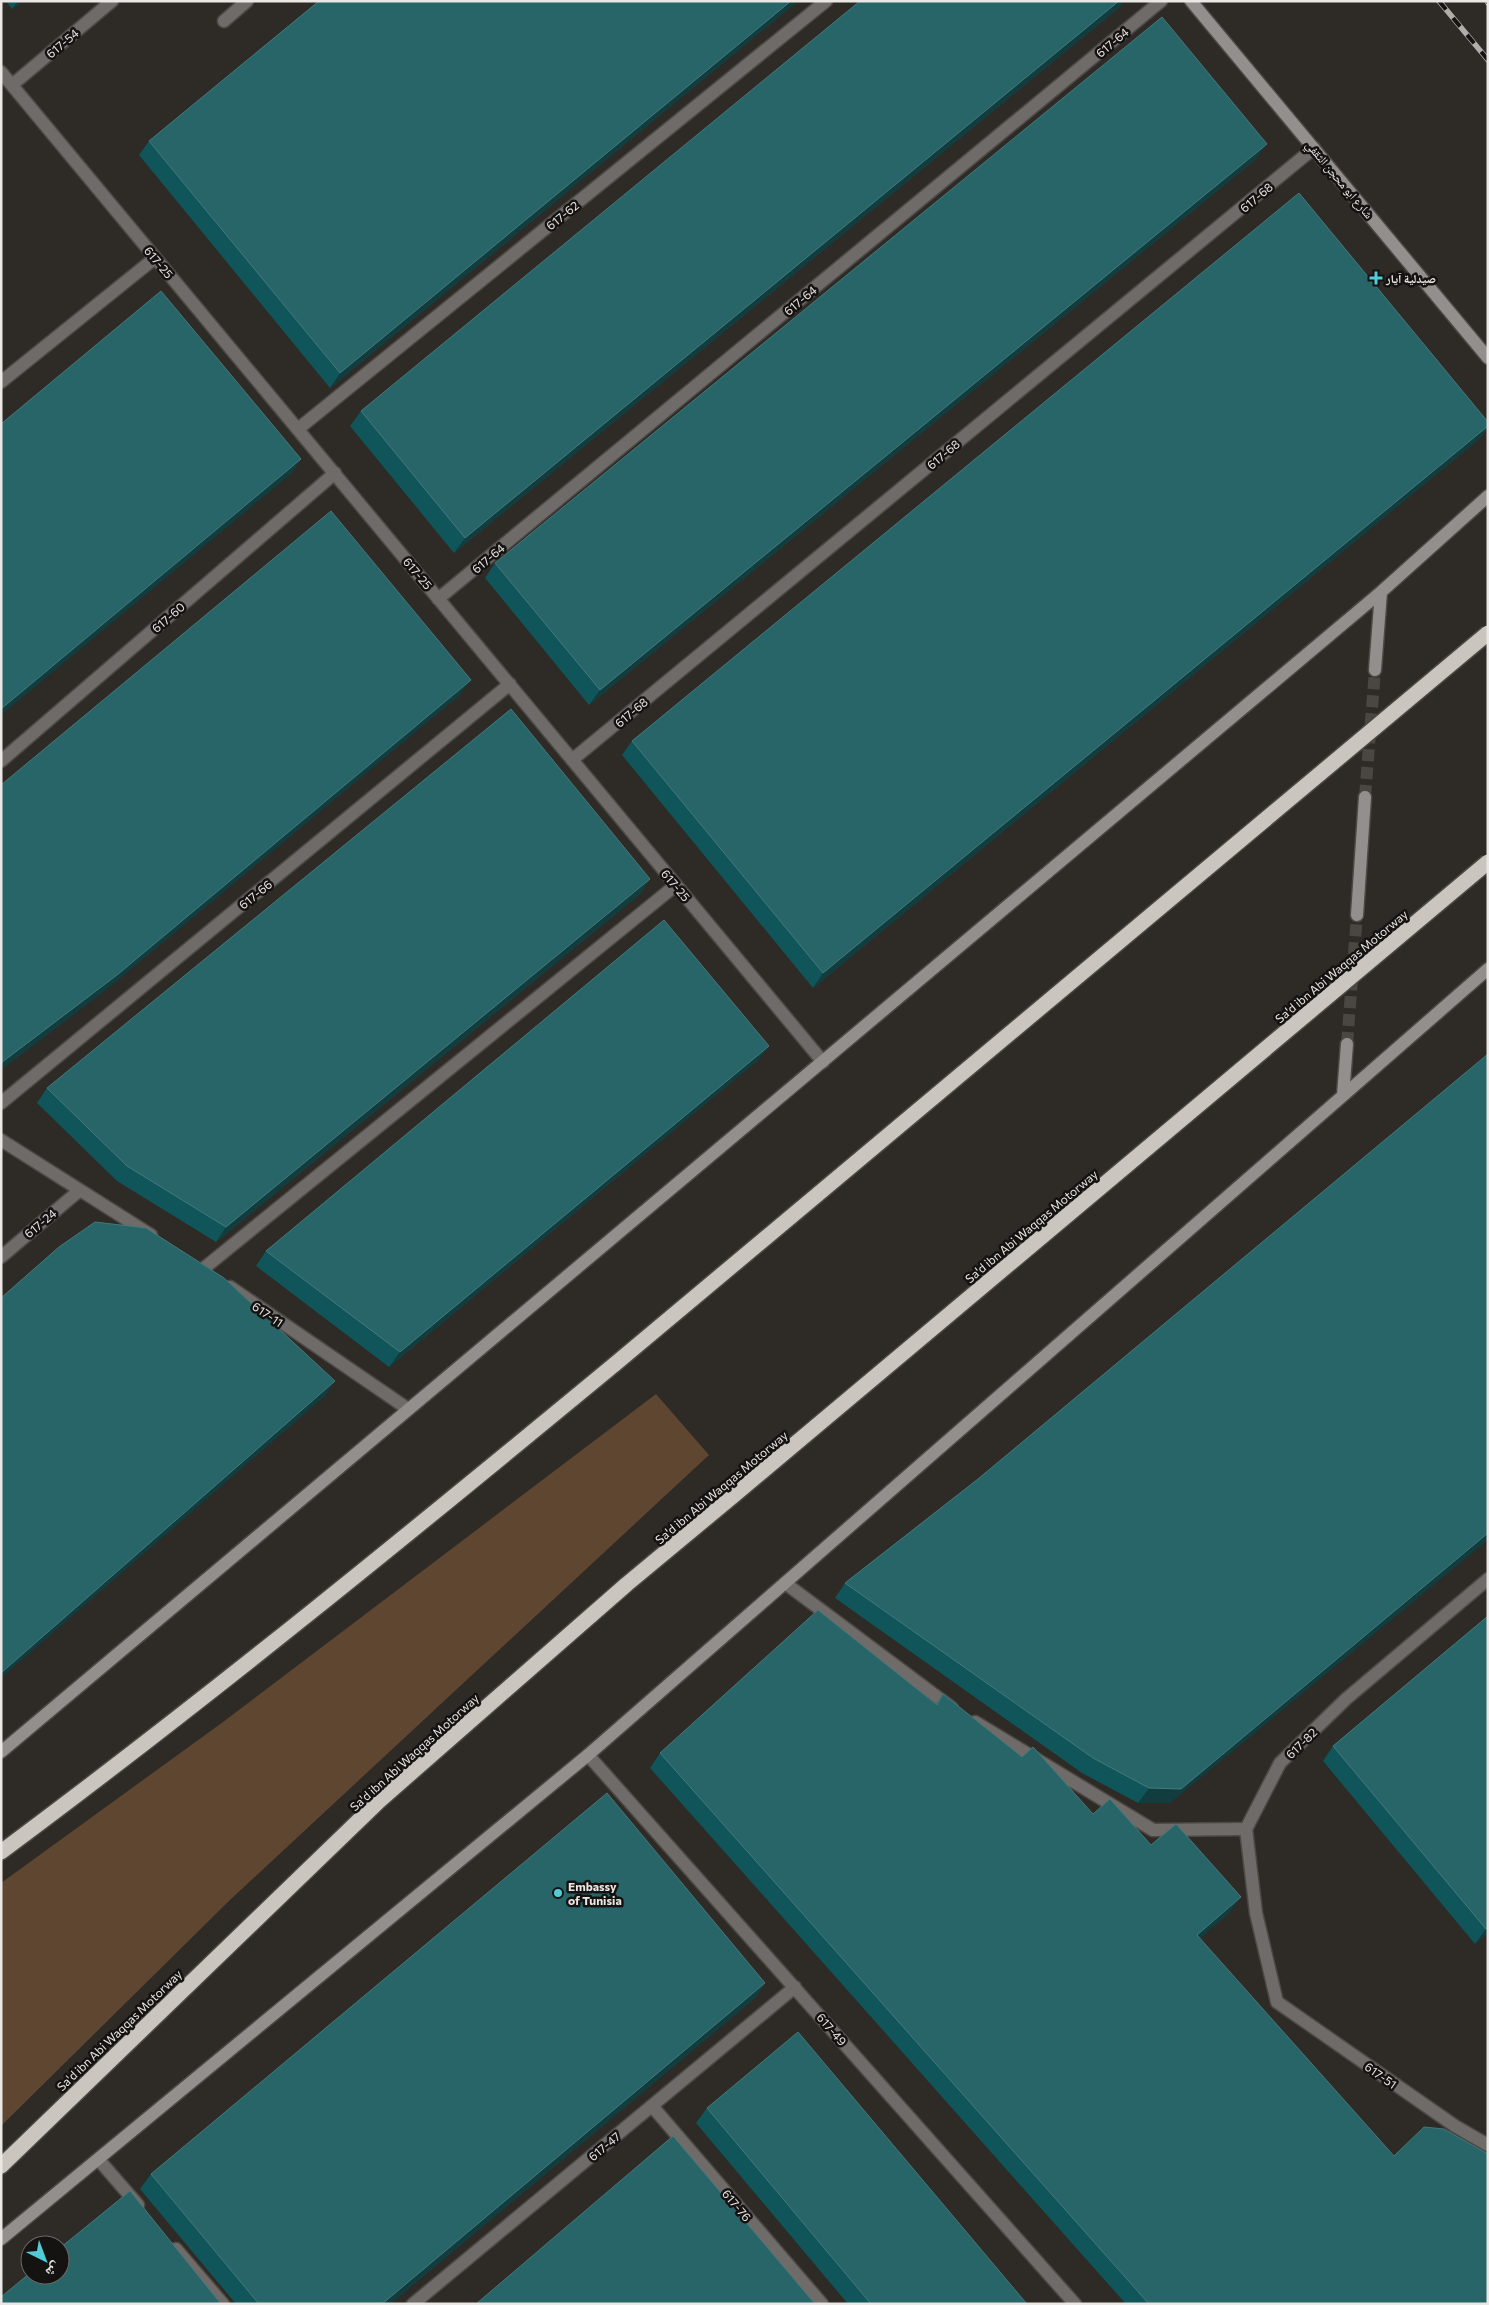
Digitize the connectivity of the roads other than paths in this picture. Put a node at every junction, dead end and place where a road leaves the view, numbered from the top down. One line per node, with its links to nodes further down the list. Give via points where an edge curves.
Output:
1 (112, 1): 8 (street, 617-54)
2 (248, 1): 6 (street)
3 (826, 1): 13 (street, 617-62)
4 (1161, 1): 17 (street, 617-64)
5 (1191, 1): 9 (street, شارع ابو محجن الثقفي)
6 (224, 21)
7 (1, 72): 8 (street, 617-25)
8 (12, 85): 10 (street, 617-25)
9 (1314, 148): 11 (street, شارع ابو محجن الثقفي); 21 (street, 617-68)
10 (155, 258): 12 (street); 13 (street, 617-25)
11 (1488, 358)
12 (1, 382)
13 (298, 429): 14 (street, 617-25)
14 (335, 473): 17 (street, 617-25); 22 (street, 617-60)
15 (1488, 496): 16 (street)
16 (1381, 592): 19 (street); 29 (street)
17 (438, 599): 20 (street, 617-25)
18 (1488, 633): 42 (highway, bridge, via 408,1536 97,1781)
19 (1375, 670)
20 (510, 684): 21 (street, 617-25); 31 (street, 617-66)
21 (572, 760): 25 (street, 617-25)
22 (1, 761)
23 (1365, 797): 26 (street)
24 (1488, 862): 47 (highway, Sa'd ibn Abi Waqqas Motorway, bridge, via 627,1584 379,1801)
25 (676, 885): 29 (street, 617-25); 36 (street, 617-11, via 207,1272)
26 (1357, 914)
27 (1488, 969): 30 (street)
28 (1347, 1044): 30 (street)
29 (823, 1062): 36 (street)
30 (1343, 1095): 38 (street)
31 (1, 1103)
32 (1, 1140): 33 (street)
33 (80, 1190): 34 (street); 35 (street, 617-24)
34 (162, 1242)
35 (1, 1257)
36 (408, 1409): 39 (street)
37 (1488, 1578): 41 (street, 617-82, via 1346,1699 1280,1763)
38 (785, 1583): 40 (street); 41 (street, via 949,1706 1153,1830)
39 (1, 1752)
40 (588, 1755): 43 (street, 617-49); 46 (street)
41 (1246, 1829): 45 (street, 617-51, via 1256,1913 1277,2002 1455,2126)
42 (1, 1852)
43 (795, 1987): 44 (street, 617-47); 54 (street, 617-49)
44 (652, 2106): 52 (street, 617-47); 53 (street, 617-76)
45 (1488, 2145)
46 (99, 2160): 48 (street); 49 (street)
47 (1, 2166)
48 (149, 2217)
49 (1, 2239)
50 (167, 2239): 51 (street)
51 (223, 2304)
52 (413, 2304)
53 (822, 2304)
54 (1075, 2304)

